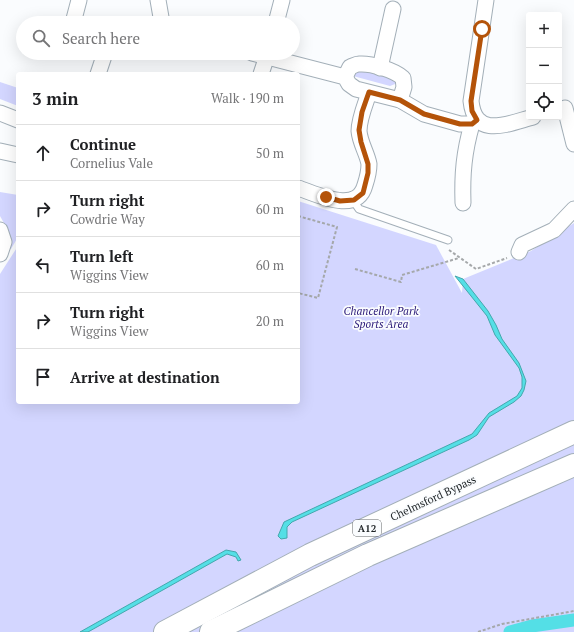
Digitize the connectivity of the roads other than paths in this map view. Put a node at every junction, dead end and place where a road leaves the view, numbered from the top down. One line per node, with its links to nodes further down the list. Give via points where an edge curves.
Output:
1 (79, 0): 6 (street)
2 (158, 0): 7 (street)
3 (282, 0): 8 (street)
4 (486, 0): 22 (street, via 471,101)
5 (393, 9): 12 (street)
6 (75, 16)
7 (161, 16)
8 (278, 16)
9 (103, 60): 13 (street)
10 (265, 60): 14 (street)
11 (285, 60): 15 (street)
12 (380, 68): 15 (street, via 358,64 350,67); 17 (street, via 397,73 403,78 404,87)
13 (99, 72)
14 (262, 72)
15 (345, 77): 16 (street, via 356,89)
16 (369, 92): 17 (street); 27 (street, via 359,130 368,173 363,193)
17 (400, 100): 22 (street, via 424,114 460,124)
18 (566, 108): 23 (street)
19 (0, 113): 20 (street)
20 (16, 119)
21 (526, 119): 22 (street, via 485,126)
22 (475, 122): 28 (street, via 466,147 462,178)
23 (574, 144)
24 (0, 151): 25 (street)
25 (16, 155)
26 (300, 189): 27 (street, via 340,201)
27 (354, 200): 31 (lane, via 359,209)
28 (463, 203)
29 (574, 209): 32 (street, via 554,230 522,245)
30 (0, 230): 33 (street, via 4,242)
31 (448, 240)
32 (518, 252)
33 (0, 254)
34 (574, 432): 36 (highway, Chelmsford Bypass / A12, via 310,555)
35 (574, 465): 37 (highway, A12, via 368,555)
36 (165, 632)
37 (210, 632)

